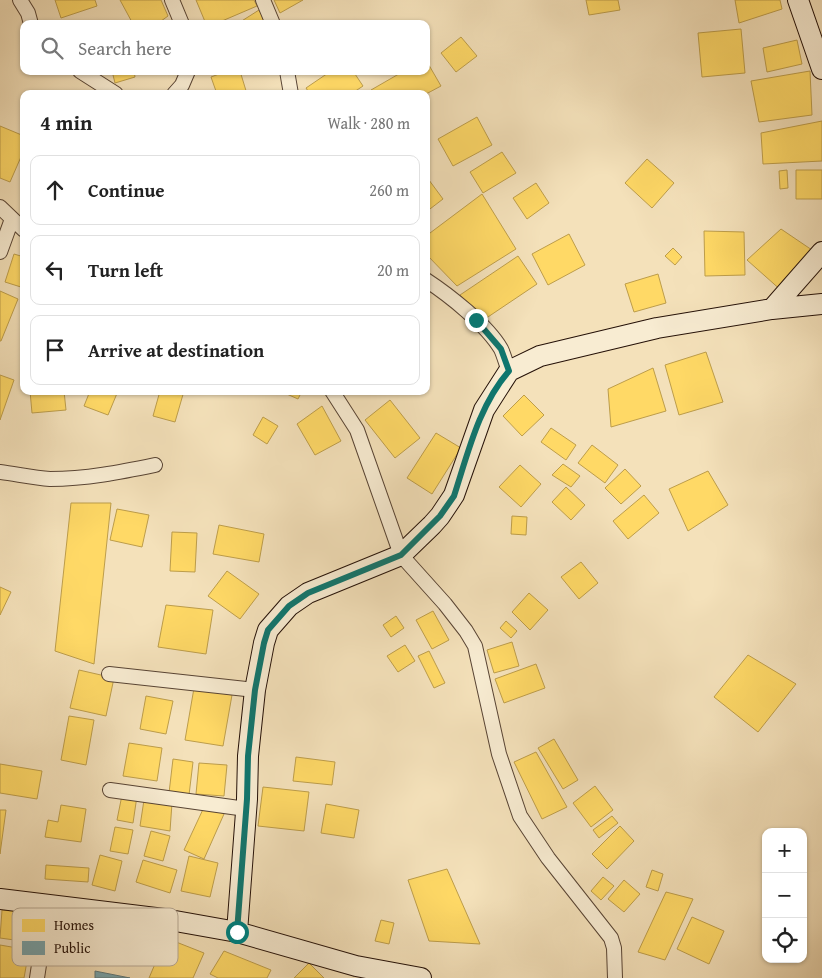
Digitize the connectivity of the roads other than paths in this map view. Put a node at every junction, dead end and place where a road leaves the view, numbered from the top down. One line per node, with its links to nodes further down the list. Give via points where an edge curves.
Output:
1 (20, 0): 5 (street)
2 (172, 0): 6 (street)
3 (263, 0): 7 (street)
4 (798, 0): 8 (street)
5 (29, 20)
6 (180, 20)
7 (271, 20)
8 (822, 69)
9 (86, 75): 12 (street)
10 (186, 75): 13 (street)
11 (288, 75): 14 (street)
12 (110, 90)
13 (178, 90)
14 (290, 90)
15 (0, 207): 16 (street)
16 (12, 219): 17 (street); 18 (street)
17 (20, 226)
18 (0, 252)
19 (822, 252): 22 (street)
20 (430, 283): 23 (street, via 486,330 501,349)
21 (822, 304): 22 (street)
22 (772, 308): 23 (street, via 657,328 540,356)
23 (509, 371): 27 (street, via 484,410 451,501)
24 (335, 395): 27 (street, via 357,430)
25 (155, 465): 26 (street, via 96,476 49,479)
26 (0, 472)
27 (401, 555): 29 (street, via 308,593 289,606 268,630); 39 (street, via 446,604 476,646 499,754 520,816 548,858 611,938)
28 (109, 674): 29 (street)
29 (255, 690): 31 (street)
30 (110, 790): 31 (street)
31 (246, 809): 36 (street)
32 (0, 899): 33 (street)
33 (48, 906): 34 (street)
34 (67, 908)
35 (178, 921): 36 (street)
36 (237, 932): 37 (street)
37 (358, 972): 38 (street)
38 (421, 978)
39 (615, 978)

